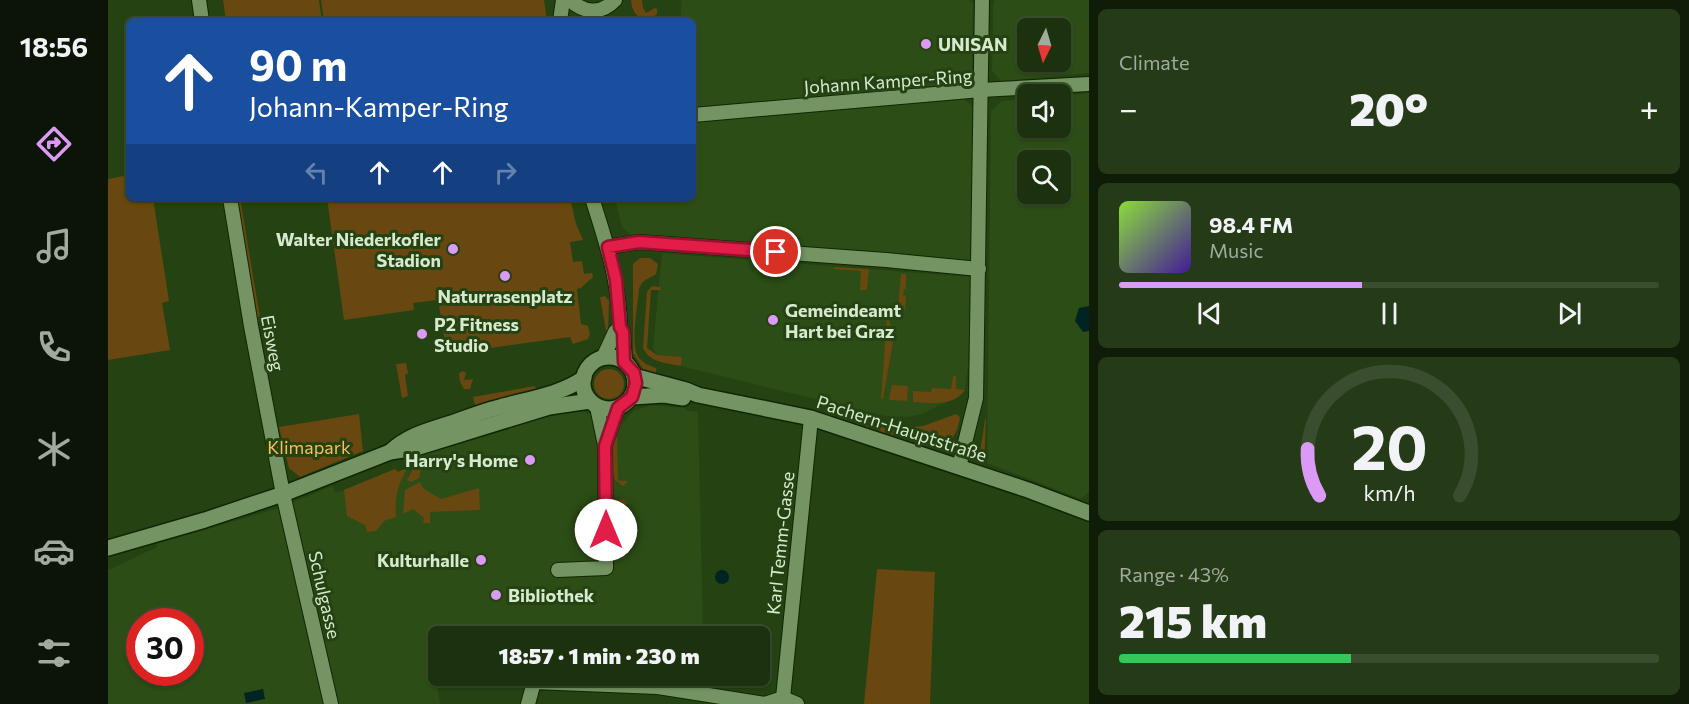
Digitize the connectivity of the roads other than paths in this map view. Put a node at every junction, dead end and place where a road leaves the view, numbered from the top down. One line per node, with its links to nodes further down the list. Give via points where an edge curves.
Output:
1 (199, 0): 7 (street)
2 (563, 0): 8 (street)
3 (570, 0): 6 (street)
4 (615, 0): 6 (street)
5 (982, 0): 10 (street)
6 (584, 16)
7 (202, 18)
8 (560, 18)
9 (1089, 84): 10 (street)
10 (981, 90): 11 (street, Johann Kamper-Ring); 15 (street, Johann Kamper-Ring)
11 (696, 115)
12 (230, 201): 29 (street, Eisweg)
13 (593, 201): 14 (street)
14 (608, 247): 15 (street, via 639,242); 16 (street, via 616,280)
15 (979, 269): 28 (street, Johann Kamper-Ring, via 976,398)
16 (620, 327): 17 (street); 18 (street)
17 (603, 358): 18 (main road); 20 (main road, via 591,364)
18 (624, 362): 19 (main road)
19 (634, 376): 21 (main road, Pachern-Hauptstraße); 22 (main road)
20 (584, 378): 23 (main road, via 585,393); 27 (main road, via 546,396 493,408 414,435)
21 (698, 395): 22 (main road, Pachern-Hauptstraße); 25 (main road, Pachern-Hauptstraße)
22 (632, 397): 24 (main road)
23 (593, 404): 24 (main road, via 611,410); 26 (street); 27 (main road, via 549,407 416,448)
24 (618, 408): 26 (street)
25 (811, 418): 28 (main road, Pachern-Hauptstraße); 33 (street, Karl Temm-Gasse)
26 (605, 446): 32 (street, via 606,568)
27 (390, 452): 29 (main road)
28 (959, 467): 30 (main road, Pachern-Hauptstraße)
29 (283, 495): 31 (main road); 34 (street, Schulgasse)
30 (1089, 513)
31 (108, 548)
32 (558, 570)
33 (783, 698): 35 (street, via 765,704 658,687 534,682); 36 (street)
34 (331, 704)
35 (528, 704)
36 (797, 704)

